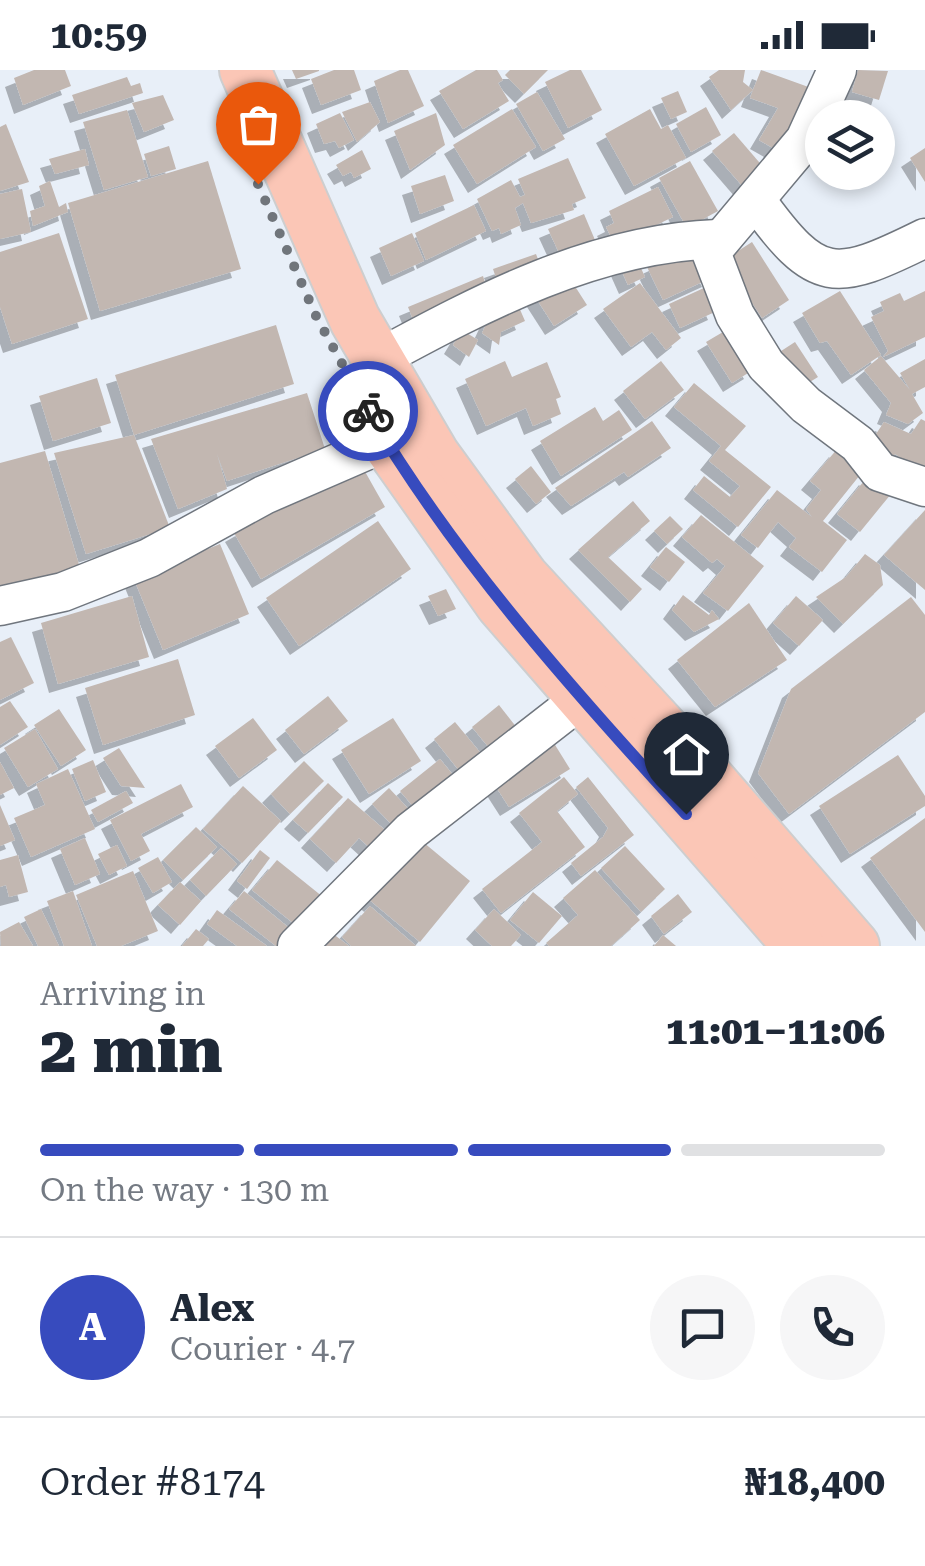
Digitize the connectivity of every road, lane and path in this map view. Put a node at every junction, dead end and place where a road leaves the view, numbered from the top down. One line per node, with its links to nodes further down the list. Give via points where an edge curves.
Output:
1 (209, 70): 8 (main road, via 302,286)
2 (245, 70): 7 (main road, via 316,238)
3 (837, 70): 4 (street, via 805,140)
4 (756, 200): 5 (street, via 788,244 820,268 844,272); 6 (street)
5 (925, 238)
6 (717, 240): 7 (street, via 664,243 600,259 467,311); 9 (street, via 711,252 717,276 766,365 858,444 880,472)
7 (378, 359): 14 (main road, via 434,455 524,577)
8 (386, 442): 10 (street, via 264,494 149,558 63,592); 11 (main road, via 455,545)
9 (925, 487)
10 (0, 606)
11 (582, 699): 12 (street, via 411,831); 13 (main road)
12 (298, 946)
13 (799, 946)
14 (854, 946)

